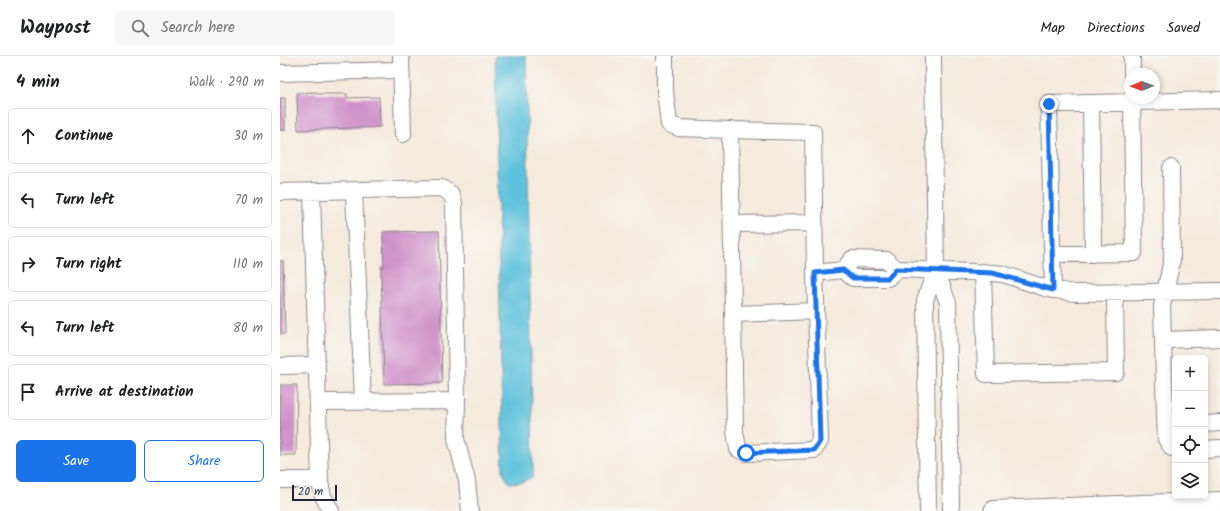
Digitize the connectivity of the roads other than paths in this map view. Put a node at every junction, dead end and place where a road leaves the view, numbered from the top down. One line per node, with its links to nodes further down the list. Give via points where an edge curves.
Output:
1 (665, 56): 12 (street, via 665,91 669,124 679,128)
2 (933, 56): 22 (street)
3 (1132, 56): 5 (street)
4 (401, 63): 6 (street); 13 (street)
5 (1132, 68)
6 (280, 73)
7 (1160, 100): 8 (street)
8 (1220, 100)
9 (1124, 101): 10 (street)
10 (1091, 103): 20 (street, via 1049,104); 21 (street)
11 (1132, 104): 21 (street, via 1134,253)
12 (730, 130): 18 (street, via 813,132); 19 (street)
13 (403, 134)
14 (1171, 168): 27 (street, via 1172,260)
15 (312, 191): 16 (street); 17 (street); 33 (street)
16 (354, 191): 35 (street); 36 (street, via 442,188 451,194 454,203)
17 (280, 192)
18 (814, 223): 19 (street); 24 (street)
19 (733, 224): 30 (street)
20 (1052, 254): 21 (street); 25 (street)
21 (1093, 254)
22 (936, 270): 23 (street); 24 (street, via 896,269 887,260 852,259 843,270); 49 (street, via 925,300); 50 (street, via 948,303)
23 (983, 272): 25 (street, via 1003,274); 28 (street, via 986,374 1116,372)
24 (815, 273): 29 (street)
25 (1053, 290): 28 (street)
26 (1220, 291): 27 (street)
27 (1166, 292): 28 (street); 32 (street, via 1162,306)
28 (1115, 293)
29 (816, 311): 30 (street); 30 (street, via 820,441 814,450 746,453 738,449 735,431)
30 (734, 314)
31 (1220, 338): 32 (street)
32 (1163, 340): 38 (street)
33 (317, 365): 34 (street); 37 (street)
34 (280, 366)
35 (362, 401): 36 (street); 37 (street)
36 (457, 401): 48 (street, via 456,439 467,481)
37 (318, 402): 45 (street)
38 (1170, 419): 41 (street, via 1166,439)
39 (1220, 423): 40 (street)
40 (1208, 424)
41 (1172, 448)
42 (1220, 448): 43 (street)
43 (1208, 449)
44 (280, 480): 45 (street)
45 (320, 480): 47 (street, via 323,496)
46 (1220, 502): 51 (main road)
47 (331, 511)
48 (470, 511)
49 (928, 511)
50 (951, 511)
51 (994, 511)

